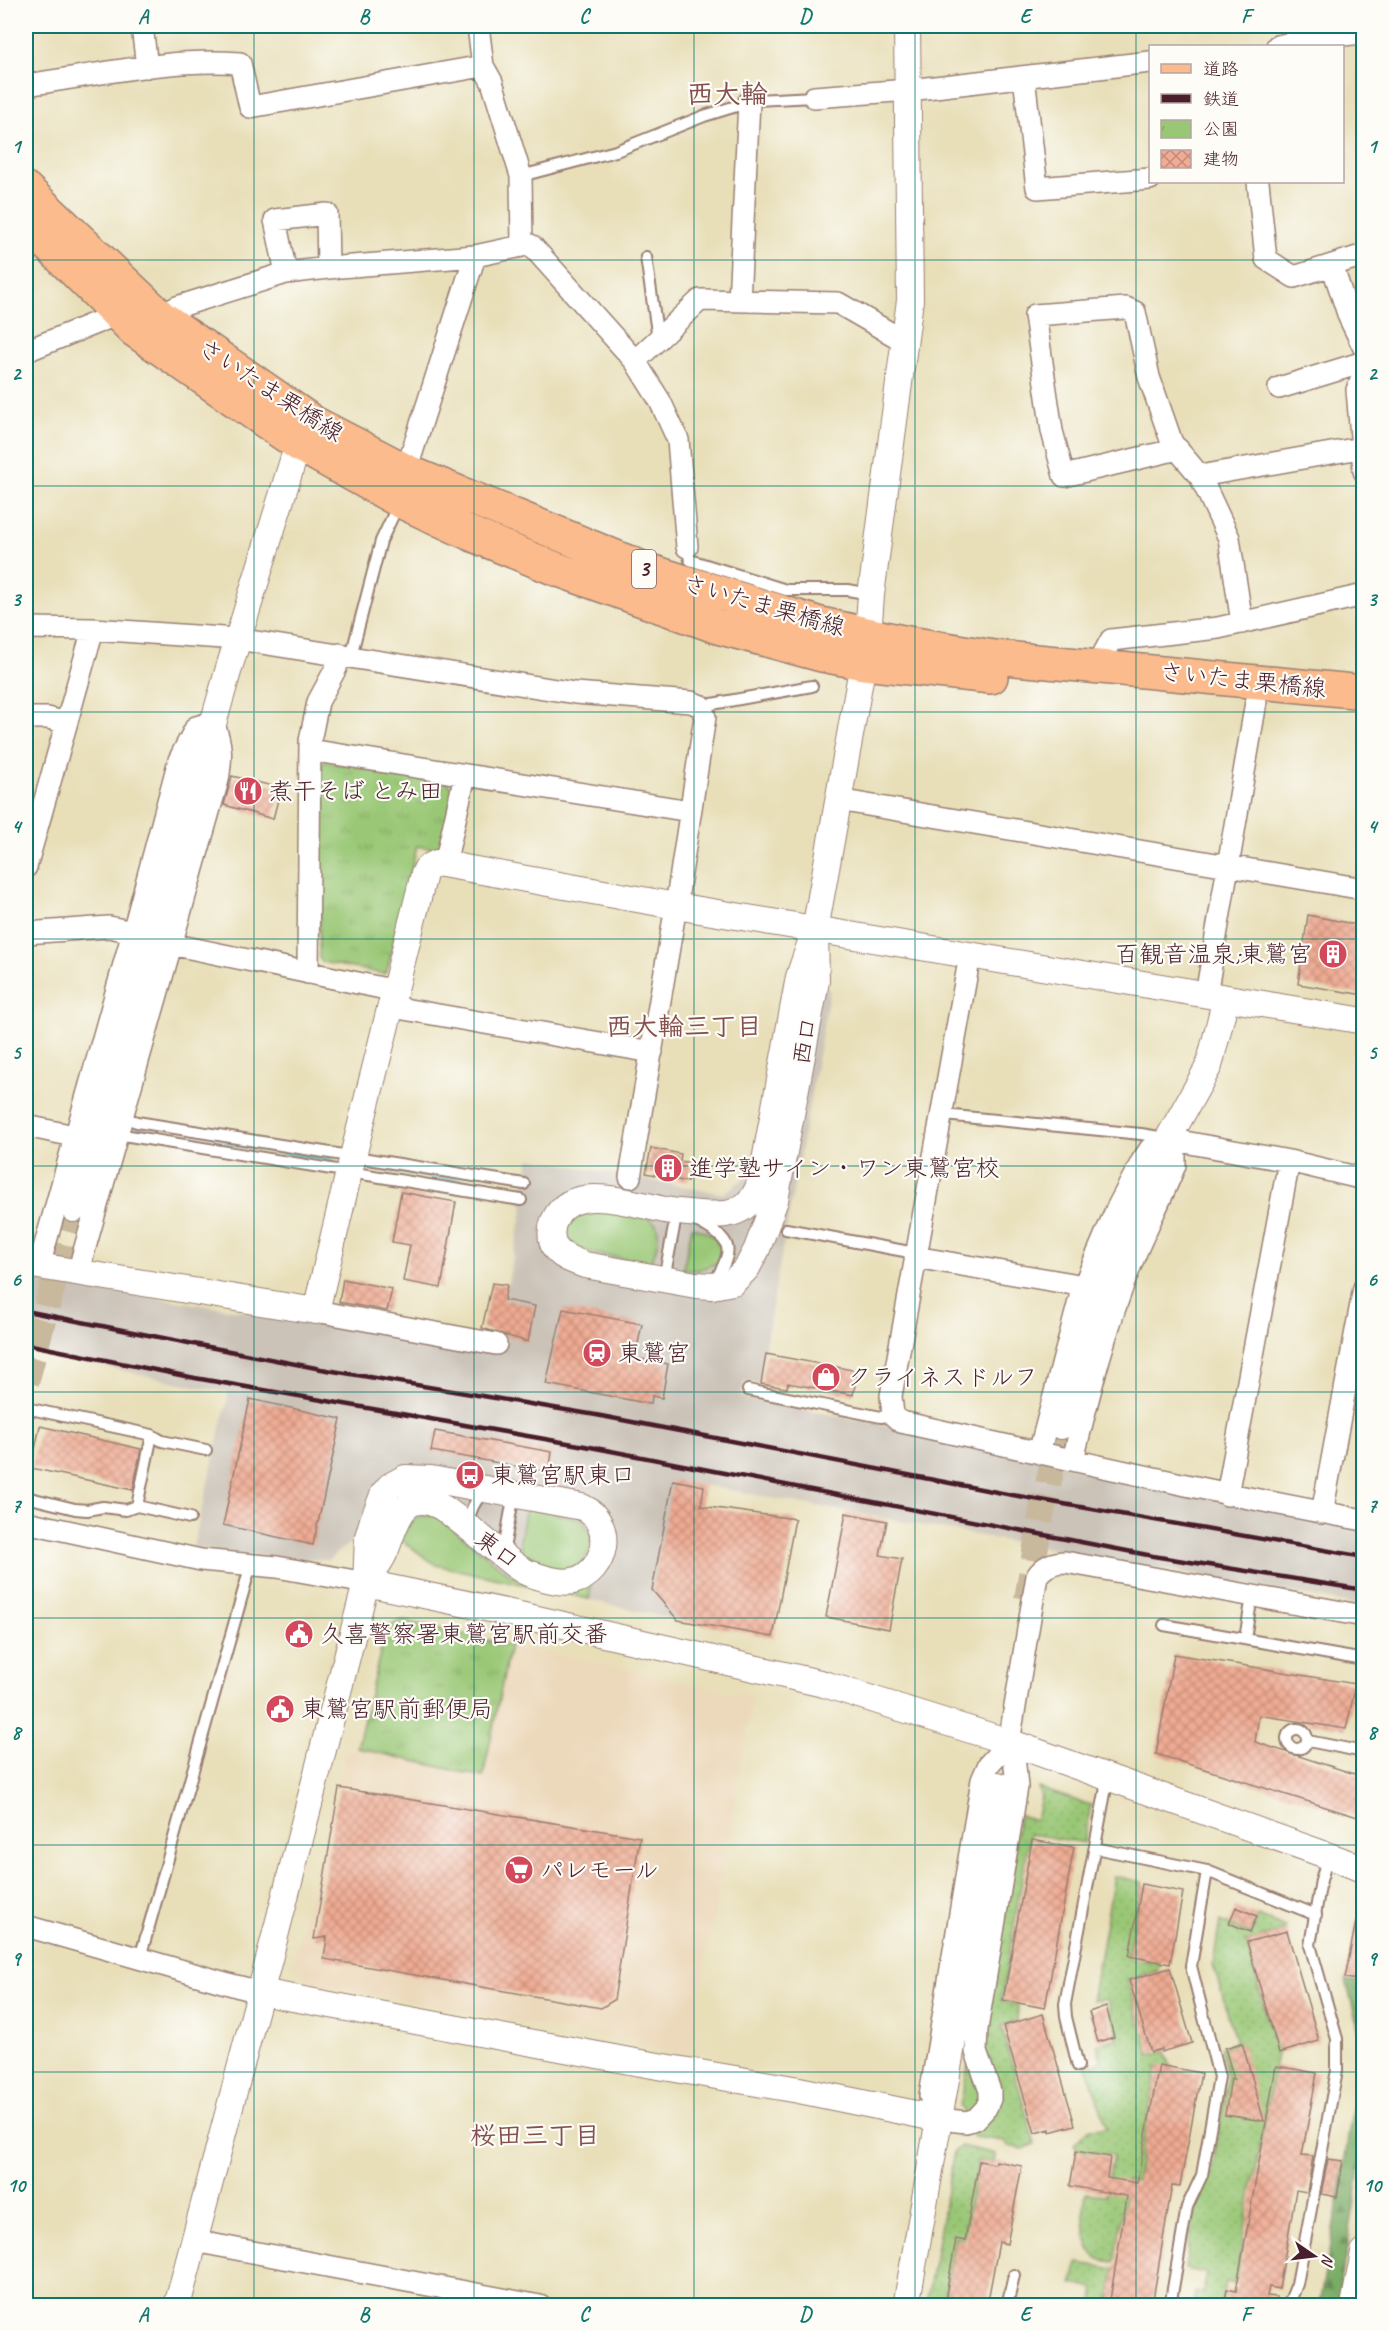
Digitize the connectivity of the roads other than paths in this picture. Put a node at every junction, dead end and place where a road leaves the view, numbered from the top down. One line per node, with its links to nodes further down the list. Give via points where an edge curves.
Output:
1 (142, 26): 8 (street)
2 (478, 26): 7 (street)
3 (907, 28): 11 (street)
4 (1364, 33): 5 (street)
5 (1307, 44)
6 (1149, 62): 9 (street)
7 (483, 66): 8 (street, via 250,107 240,63); 14 (street, via 492,82)
8 (147, 67): 10 (street)
9 (1024, 77): 11 (street); 15 (street, via 1037,188)
10 (26, 85)
11 (909, 90): 12 (street); 30 (street, via 910,300)
12 (814, 97): 13 (lane)
13 (749, 102): 14 (lane, via 616,150); 26 (street)
14 (521, 176): 19 (street)
15 (1149, 179)
16 (1258, 183): 23 (street, via 1266,259 1294,277)
17 (26, 189): 28 (main road, さいたま栗橋線 / 3)
18 (26, 223): 27 (main road, さいたま栗橋線 / 3)
19 (522, 241): 21 (street, via 522,246); 33 (street, via 532,246)
20 (1364, 255): 23 (street)
21 (475, 256): 24 (street); 42 (street)
22 (646, 257): 29 (lane)
23 (1332, 265): 31 (street)
24 (328, 268): 25 (street); 25 (street, via 327,213 274,220)
25 (286, 273): 28 (street, via 177,307)
26 (739, 301): 29 (street, via 700,300); 30 (street, via 838,303)
27 (118, 314): 32 (street); 37 (main road, さいたま栗橋線 / 3, via 134,330)
28 (161, 317): 37 (main road, さいたま栗橋線 / 3)
29 (658, 340): 33 (street)
30 (904, 341): 44 (street)
31 (1364, 348)
32 (26, 351)
33 (635, 361): 43 (street, via 660,400 678,440)
34 (1364, 362): 36 (street)
35 (1364, 374): 38 (street, via 1357,390)
36 (1279, 388)
37 (306, 434): 42 (main road, さいたま栗橋線 / 3); 49 (street)
38 (1360, 448): 40 (street); 41 (street)
39 (1178, 449): 39 (street, via 1172,443 1149,377 1135,312 1126,308 1035,315 1052,431 1064,476); 41 (street)
40 (1364, 471)
41 (1200, 476): 46 (street, via 1229,538)
42 (403, 486): 50 (main road, さいたま栗橋線 / 3, via 471,534 686,616 822,655); 51 (lane, via 381,541)
43 (687, 547): 44 (lane, via 690,560 786,590)
44 (871, 594): 50 (street)
45 (1364, 595): 46 (street)
46 (1242, 623): 52 (street, via 1111,640)
47 (26, 628): 48 (street)
48 (93, 629): 49 (street); 60 (street)
49 (237, 639): 51 (street); 59 (street)
50 (866, 649): 52 (main road, さいたま栗橋線 / 3); 55 (main road, さいたま栗橋線 / 3, via 917,670); 63 (street)
51 (346, 655): 56 (street, via 575,693); 61 (street, via 318,702)
52 (1097, 666): 54 (main road, さいたま栗橋線 / 3)
53 (812, 686): 56 (lane)
54 (1364, 692)
55 (1256, 702): 57 (main road, さいたま栗橋線 / 3); 66 (street)
56 (701, 706): 64 (street, via 705,717)
57 (1364, 712)
58 (26, 718): 60 (street)
59 (213, 722): 71 (street, via 196,727 179,760); 73 (street, via 220,740 218,780); 91 (street)
60 (66, 723): 67 (street)
61 (310, 750): 62 (street); 75 (street)
62 (465, 775): 64 (street); 65 (street)
63 (837, 800): 66 (street); 70 (street)
64 (690, 811): 69 (street)
65 (445, 864): 69 (street); 77 (street, via 431,865 424,874)
66 (1230, 866): 68 (street); 76 (street)
67 (26, 867)
68 (1364, 889)
69 (676, 906): 70 (street); 79 (street)
70 (815, 930): 74 (street); 92 (street, 西口, via 799,977 758,1191 747,1205 732,1213); 98 (street, 西口, via 816,981 775,1200 757,1249 741,1276 725,1285)
71 (133, 932): 72 (street, via 109,927); 83 (street)
72 (26, 933)
73 (171, 944): 75 (street); 82 (street)
74 (970, 955): 76 (street); 80 (street)
75 (308, 973): 77 (street)
76 (1216, 997): 78 (street); 84 (street, via 1209,1066)
77 (394, 999): 79 (street); 86 (street)
78 (1364, 1021)
79 (652, 1052): 87 (street)
80 (940, 1112): 84 (lane); 94 (street)
81 (26, 1126): 83 (street)
82 (120, 1126): 86 (lane); 86 (lane, via 137,1122); 96 (street)
83 (74, 1136): 95 (street)
84 (1168, 1139): 85 (street); 100 (street, via 1150,1149 1142,1161); 106 (street, via 1102,1283); 110 (street, via 1175,1165 1115,1307 1094,1371)
85 (1289, 1161): 88 (street); 113 (street)
86 (351, 1164): 89 (lane); 90 (lane); 101 (street)
87 (630, 1177)
88 (1364, 1179)
89 (524, 1184)
90 (521, 1200)
91 (74, 1209)
92 (673, 1211): 97 (lane, via 675,1222); 97 (street, 西口, via 593,1198 565,1205 553,1222 554,1245 571,1260); 98 (lane, via 717,1231 725,1239 728,1259)
93 (786, 1229): 94 (lane)
94 (915, 1255): 100 (street, via 1073,1284); 105 (street, via 891,1396)
95 (32, 1265): 96 (street)
96 (79, 1273): 101 (street)
97 (664, 1280): 98 (street, 西口)
98 (712, 1286)
99 (1364, 1288): 116 (street)
100 (1082, 1290): 109 (street)
101 (316, 1311): 102 (street)
102 (496, 1344)
103 (748, 1390): 105 (lane, via 881,1417)
104 (26, 1408): 107 (lane)
105 (893, 1415): 109 (street, via 901,1422)
106 (1061, 1426)
107 (152, 1435): 108 (lane); 115 (lane)
108 (206, 1450)
109 (1039, 1453): 110 (street)
110 (1073, 1460): 113 (street)
111 (486, 1489): 112 (street, 東口); 120 (lane, via 470,1514); 123 (street, 東口, via 417,1477 390,1486 373,1520)
112 (514, 1494): 121 (lane); 121 (street, 東口, via 592,1512 601,1525 603,1544 589,1573 571,1582 526,1572)
113 (1227, 1495): 116 (street)
114 (26, 1497): 115 (lane, via 87,1510 126,1510)
115 (136, 1506): 117 (lane)
116 (1322, 1513): 118 (street)
117 (190, 1518)
118 (1364, 1520)
119 (26, 1522): 122 (street, via 201,1560)
120 (471, 1529): 121 (street, 東口); 123 (street, 東口, via 428,1501 409,1506 396,1521 384,1553)
121 (506, 1557)
122 (251, 1564): 123 (street); 140 (lane)
123 (366, 1583): 130 (street, via 824,1684); 141 (street)
124 (1252, 1596): 125 (street); 127 (lane); 130 (street, via 1065,1562 1048,1566 1036,1576)
125 (1364, 1616)
126 (1164, 1625): 127 (lane)
127 (1245, 1639): 128 (lane)
128 (1364, 1660)
129 (1308, 1741): 131 (lane)
130 (1009, 1742): 132 (street); 143 (street, via 989,1764 982,1779 930,2096); 143 (street, via 1017,1787 976,2041 990,2099 976,2119)
131 (1364, 1752)
132 (1108, 1777): 134 (lane); 135 (street)
133 (998, 1785): 143 (street)
134 (1095, 1848): 137 (lane); 142 (lane, via 1065,2004)
135 (1329, 1856): 136 (street); 138 (lane)
136 (1364, 1870)
137 (1207, 1871): 138 (lane); 151 (lane, via 1191,1965 1219,2077 1202,2175 1187,2207)
138 (1316, 1915): 152 (lane, via 1310,1945 1337,2039 1337,2070 1297,2284)
139 (26, 1926): 140 (street)
140 (140, 1958): 141 (street)
141 (261, 1992): 143 (street); 144 (street)
142 (1078, 2066)
143 (940, 2119): 149 (street)
144 (194, 2241): 147 (street); 148 (street)
145 (1364, 2252): 153 (street)
146 (1014, 2276): 150 (lane)
147 (177, 2306)
148 (540, 2306)
149 (906, 2306)
150 (1007, 2306)
151 (1170, 2306)
152 (1288, 2306)
153 (1354, 2306)

